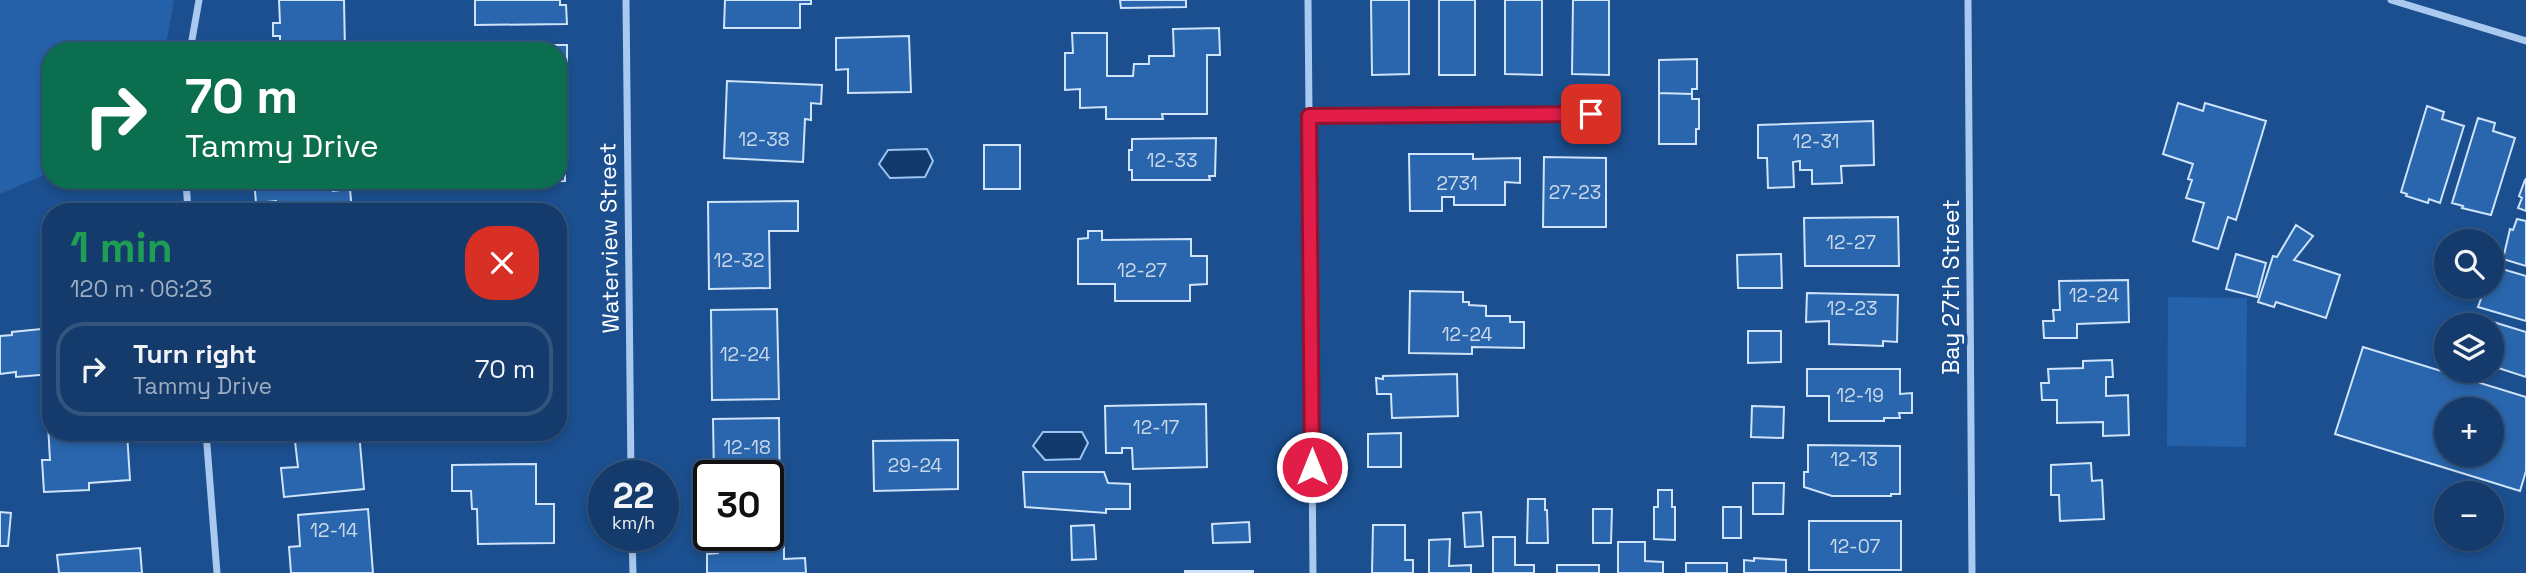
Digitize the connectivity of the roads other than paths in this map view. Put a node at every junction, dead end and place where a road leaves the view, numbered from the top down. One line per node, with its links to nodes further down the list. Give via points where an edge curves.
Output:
1 (199, 0): 7 (street)
2 (625, 0): 11 (street, Waterview Street)
3 (1308, 0): 9 (street)
4 (1968, 0): 16 (street, Bay 27th Street)
5 (2391, 0): 6 (street)
6 (2526, 41)
7 (192, 42)
8 (1591, 114): 9 (street)
9 (1309, 116): 15 (street)
10 (206, 441): 13 (street)
11 (631, 460)
12 (632, 551): 14 (street)
13 (216, 573)
14 (632, 573)
15 (1313, 573)
16 (1972, 573)

